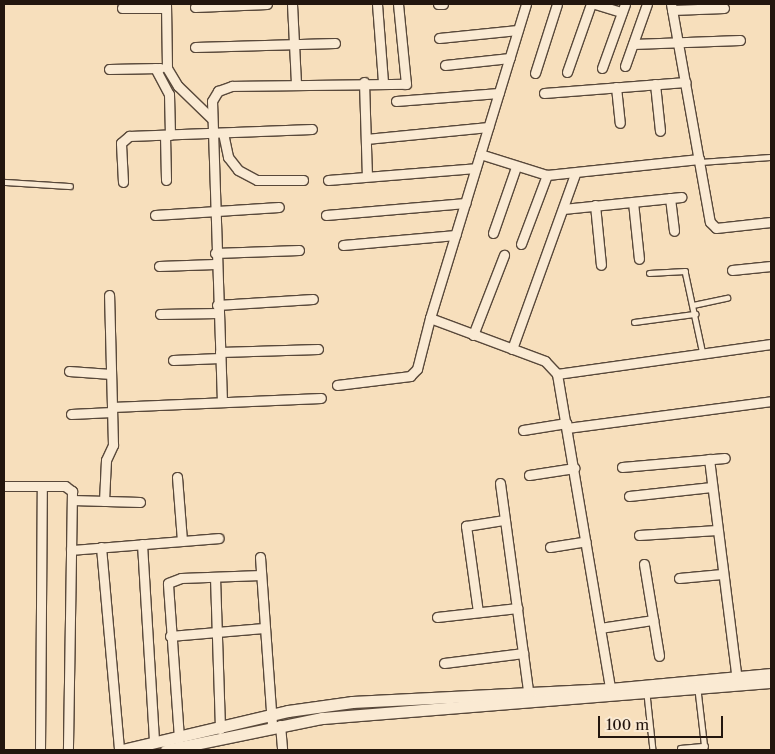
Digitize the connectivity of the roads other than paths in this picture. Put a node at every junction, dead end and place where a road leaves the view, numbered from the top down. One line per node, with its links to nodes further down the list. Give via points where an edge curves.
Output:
1 (267, 4): 13 (street)
2 (292, 4): 23 (street)
3 (377, 4): 36 (street)
4 (398, 4): 36 (street, via 406,84)
5 (438, 4): 6 (street)
6 (443, 4)
7 (526, 4): 18 (street)
8 (557, 4): 34 (street)
9 (591, 4): 33 (street)
10 (596, 4): 16 (street)
11 (647, 4): 24 (street)
12 (166, 6): 15 (street); 30 (street)
13 (195, 7)
14 (671, 7): 17 (street); 21 (street)
15 (122, 8)
16 (624, 8): 31 (street)
17 (724, 8)
18 (518, 30): 19 (street); 26 (street)
19 (440, 38)
20 (740, 40): 21 (street)
21 (678, 42): 24 (street); 37 (street)
22 (335, 43): 23 (street)
23 (294, 44): 25 (street); 38 (street)
24 (633, 44): 28 (street)
25 (195, 47)
26 (510, 58): 27 (street); 41 (street)
27 (445, 65)
28 (625, 66)
29 (155, 68): 30 (street); 32 (street); 51 (street, via 170,94)
30 (167, 68): 44 (street, via 178,86)
31 (602, 68)
32 (109, 69)
33 (567, 72)
34 (535, 73)
35 (364, 82): 36 (street); 38 (street); 52 (street)
36 (383, 82)
37 (686, 82): 39 (street); 55 (street)
38 (296, 83): 44 (street, via 223,88 212,102)
39 (655, 84): 40 (street); 48 (street)
40 (616, 87): 42 (street); 45 (street)
41 (499, 93): 43 (street); 46 (street)
42 (544, 93)
43 (396, 101)
44 (211, 118): 49 (street)
45 (620, 123)
46 (488, 127): 52 (street); 53 (street)
47 (312, 129): 50 (street)
48 (660, 131)
49 (210, 134): 50 (street); 51 (street); 74 (street)
50 (223, 134): 62 (street, via 228,157 238,170 257,180)
51 (167, 135): 61 (street); 65 (street, via 124,139)
52 (366, 139): 60 (street)
53 (480, 154): 56 (street); 57 (street)
54 (771, 157): 55 (lane)
55 (699, 161): 58 (street); 77 (street, via 713,226)
56 (516, 167): 59 (street); 79 (street)
57 (476, 168): 60 (street); 70 (street)
58 (575, 174): 59 (street); 73 (street)
59 (547, 175): 81 (street)
60 (367, 176): 63 (street)
61 (166, 180)
62 (302, 180)
63 (328, 180)
64 (4, 182): 66 (lane)
65 (123, 182)
66 (70, 186)
67 (681, 197): 68 (street)
68 (670, 198): 69 (street); 78 (street)
69 (633, 202): 71 (street); 86 (street)
70 (465, 203): 76 (street); 80 (street)
71 (595, 205): 73 (street); 88 (street)
72 (279, 207): 74 (street)
73 (563, 208): 105 (street)
74 (213, 212): 75 (street); 84 (street)
75 (155, 215)
76 (326, 215)
77 (771, 225)
78 (674, 231)
79 (493, 233)
80 (456, 235): 82 (street); 100 (street)
81 (521, 244)
82 (343, 246)
83 (299, 250): 84 (street)
84 (215, 253): 87 (street)
85 (504, 255): 102 (street)
86 (639, 259)
87 (215, 264): 89 (street); 97 (street)
88 (601, 265)
89 (159, 266)
90 (771, 266): 91 (street)
91 (732, 270)
92 (649, 273): 96 (lane, via 685,271)
93 (109, 295): 110 (street)
94 (727, 298): 96 (lane)
95 (313, 299): 97 (street)
96 (693, 305): 99 (lane)
97 (218, 309): 98 (street); 107 (street)
98 (160, 314)
99 (695, 314): 101 (lane); 106 (lane)
100 (430, 318): 102 (street); 112 (street, via 417,369 410,376)
101 (634, 322)
102 (473, 335): 105 (street)
103 (771, 344): 106 (street)
104 (318, 349): 107 (street)
105 (512, 349): 111 (street, via 545,361)
106 (703, 354): 111 (street)
107 (220, 355): 108 (street); 115 (street)
108 (173, 360)
109 (69, 371): 110 (street)
110 (111, 374): 116 (street)
111 (557, 374): 118 (street)
112 (338, 385)
113 (321, 398): 115 (street)
114 (771, 401): 118 (street)
115 (222, 402): 116 (street)
116 (112, 410): 117 (street); 132 (street, via 113,445 106,460)
117 (71, 414)
118 (567, 426): 119 (street); 123 (street)
119 (523, 430)
120 (725, 458): 121 (street)
121 (709, 459): 122 (street); 129 (street)
122 (622, 467)
123 (574, 468): 124 (street); 139 (street)
124 (529, 475)
125 (177, 477): 138 (street)
126 (500, 483): 134 (street)
127 (4, 486): 128 (street)
128 (42, 486): 131 (street, via 68,486); 174 (street)
129 (712, 488): 130 (street); 135 (street)
130 (629, 496)
131 (72, 500): 132 (street); 143 (street)
132 (104, 501): 133 (street)
133 (140, 502)
134 (505, 520): 150 (street); 151 (street, via 466,526)
135 (717, 530): 136 (street); 146 (street)
136 (639, 535)
137 (219, 538): 138 (street)
138 (182, 541): 140 (street)
139 (586, 541): 142 (street); 155 (street)
140 (142, 544): 141 (street); 171 (street)
141 (101, 547): 143 (street); 176 (street)
142 (550, 547)
143 (71, 550): 175 (street)
144 (260, 557): 147 (street)
145 (644, 564): 153 (street)
146 (722, 574): 149 (street); 162 (street)
147 (261, 575): 148 (street); 154 (street)
148 (215, 577): 156 (street); 157 (street, via 168,583)
149 (679, 578)
150 (517, 608): 151 (street); 158 (street)
151 (478, 612): 152 (street)
152 (437, 617)
153 (653, 620): 155 (street); 159 (street)
154 (264, 628): 156 (street); 168 (street)
155 (600, 628): 165 (street)
156 (217, 632): 157 (street); 169 (street)
157 (170, 636): 170 (street)
158 (524, 654): 160 (street); 167 (street)
159 (659, 656)
160 (444, 663)
161 (771, 674): 162 (main road)
162 (736, 681): 163 (main road); 164 (main road); 165 (main road)
163 (771, 682)
164 (698, 688): 166 (main road); 173 (lane)
165 (610, 693): 166 (main road); 167 (main road)
166 (647, 694): 179 (lane)
167 (529, 697): 168 (main road, via 352,702)
168 (274, 722): 169 (main road); 177 (main road); 178 (street)
169 (220, 729): 170 (main road)
170 (179, 738): 171 (main road)
171 (154, 743): 176 (main road)
172 (680, 748): 173 (lane)
173 (705, 748)
174 (40, 750)
175 (68, 750)
176 (120, 750)
177 (166, 750)
178 (282, 750)
179 (653, 750)

